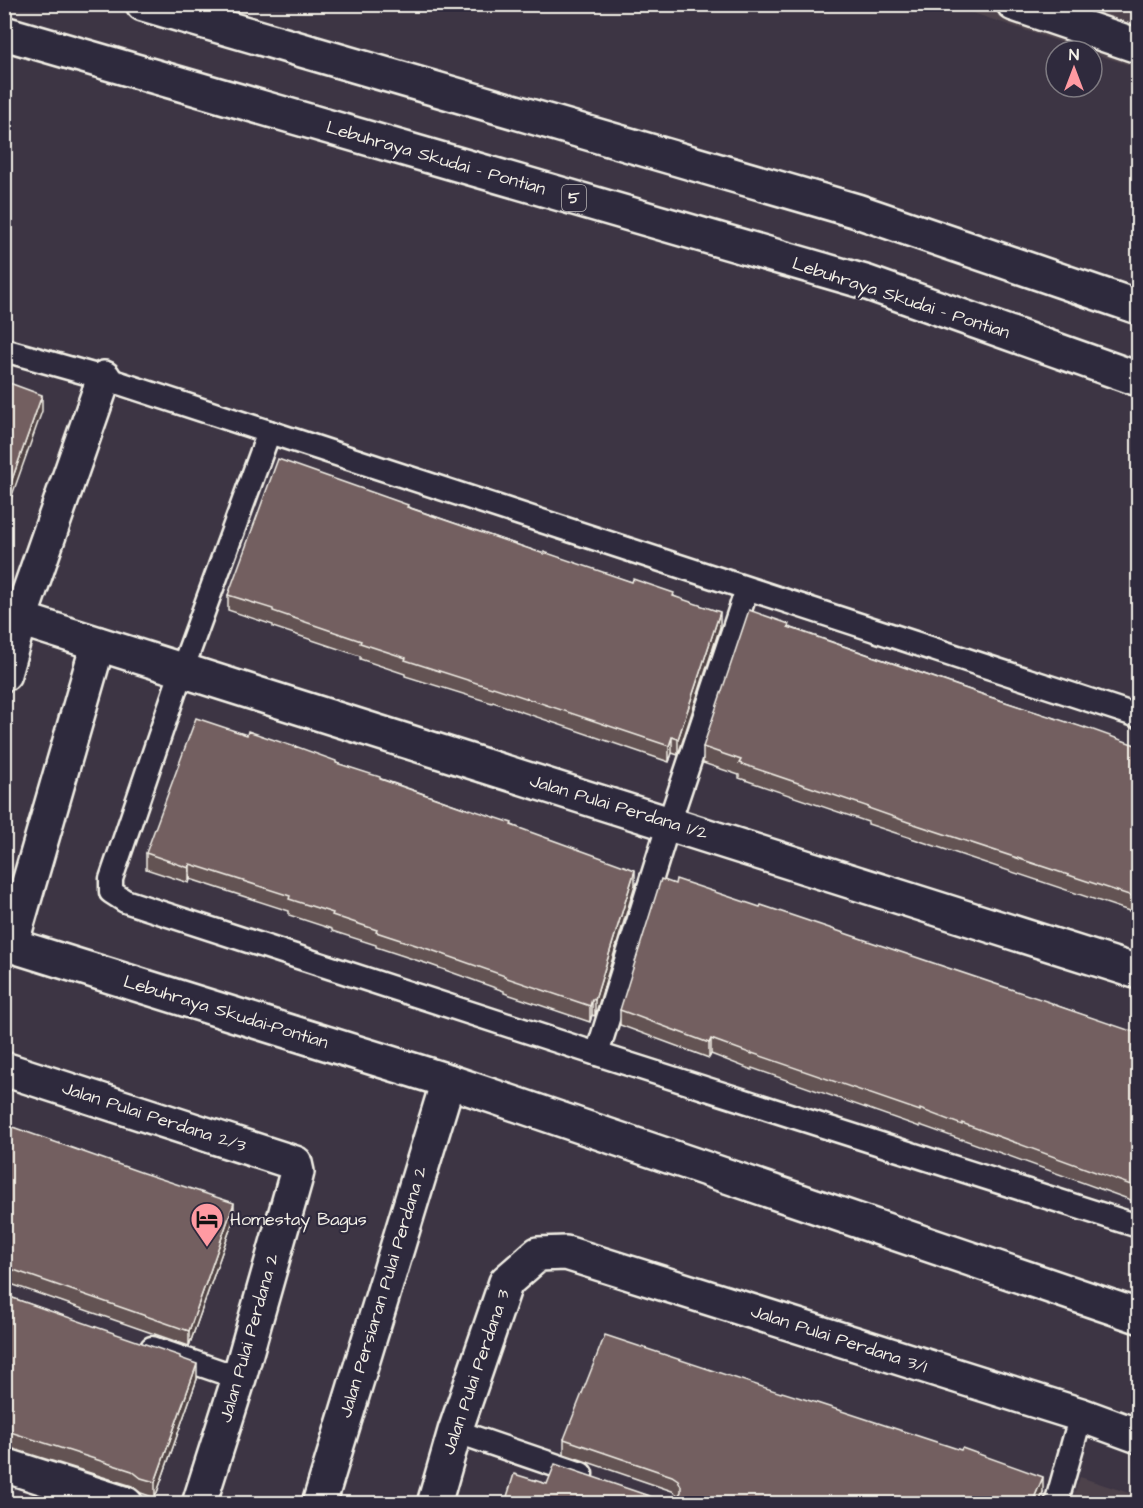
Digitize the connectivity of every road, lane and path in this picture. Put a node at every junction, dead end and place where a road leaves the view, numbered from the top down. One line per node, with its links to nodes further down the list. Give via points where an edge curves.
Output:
1 (144, 4): 5 (main road, via 858,211)
2 (1014, 4): 4 (main road)
3 (4, 33): 8 (main road, Lebuhraya Skudai - Pontian / 5, via 865,282)
4 (1138, 46)
5 (1138, 307)
6 (4, 350): 7 (lane)
7 (104, 378): 9 (lane); 11 (main road)
8 (1138, 379)
9 (269, 432): 10 (lane); 13 (lane)
10 (747, 589): 15 (lane); 16 (lane)
11 (12, 616): 12 (main road, Jalan Pulai Perdana 1/2); 14 (main road)
12 (98, 644): 13 (main road, Jalan Pulai Perdana 1/2); 17 (main road)
13 (182, 670): 16 (main road, Jalan Pulai Perdana 1/2); 19 (lane, via 111,879 111,892 125,902)
14 (4, 674)
15 (1138, 716)
16 (669, 823): 18 (main road, Jalan Pulai Perdana 1/2); 19 (lane)
17 (8, 944): 21 (main road, Lebuhraya Skudai-Pontian)
18 (1138, 972)
19 (597, 1054): 23 (lane)
20 (4, 1069): 22 (main road, Jalan Pulai Perdana 2/3, via 295,1163)
21 (448, 1081): 25 (main road, Lebuhraya Skudai-Pontian); 35 (main road, Jalan Persiaran Pulai Perdana 2)
22 (297, 1172): 27 (main road, Jalan Pulai Perdana 2)
23 (1138, 1226)
24 (538, 1254): 28 (main road, Jalan Pulai Perdana 3/1, via 566,1252); 29 (main road, Jalan Pulai Perdana 3, via 506,1282)
25 (1138, 1316)
26 (127, 1339): 27 (lane)
27 (239, 1378): 34 (main road, Jalan Pulai Perdana 2)
28 (1081, 1415): 30 (main road, Jalan Pulai Perdana 3/1); 37 (lane)
29 (455, 1431): 32 (lane); 36 (main road, Jalan Pulai Perdana 3)
30 (1138, 1436)
31 (4, 1465): 33 (main road)
32 (601, 1481)
33 (126, 1503)
34 (199, 1503)
35 (319, 1503)
36 (434, 1503)
37 (1056, 1503)

